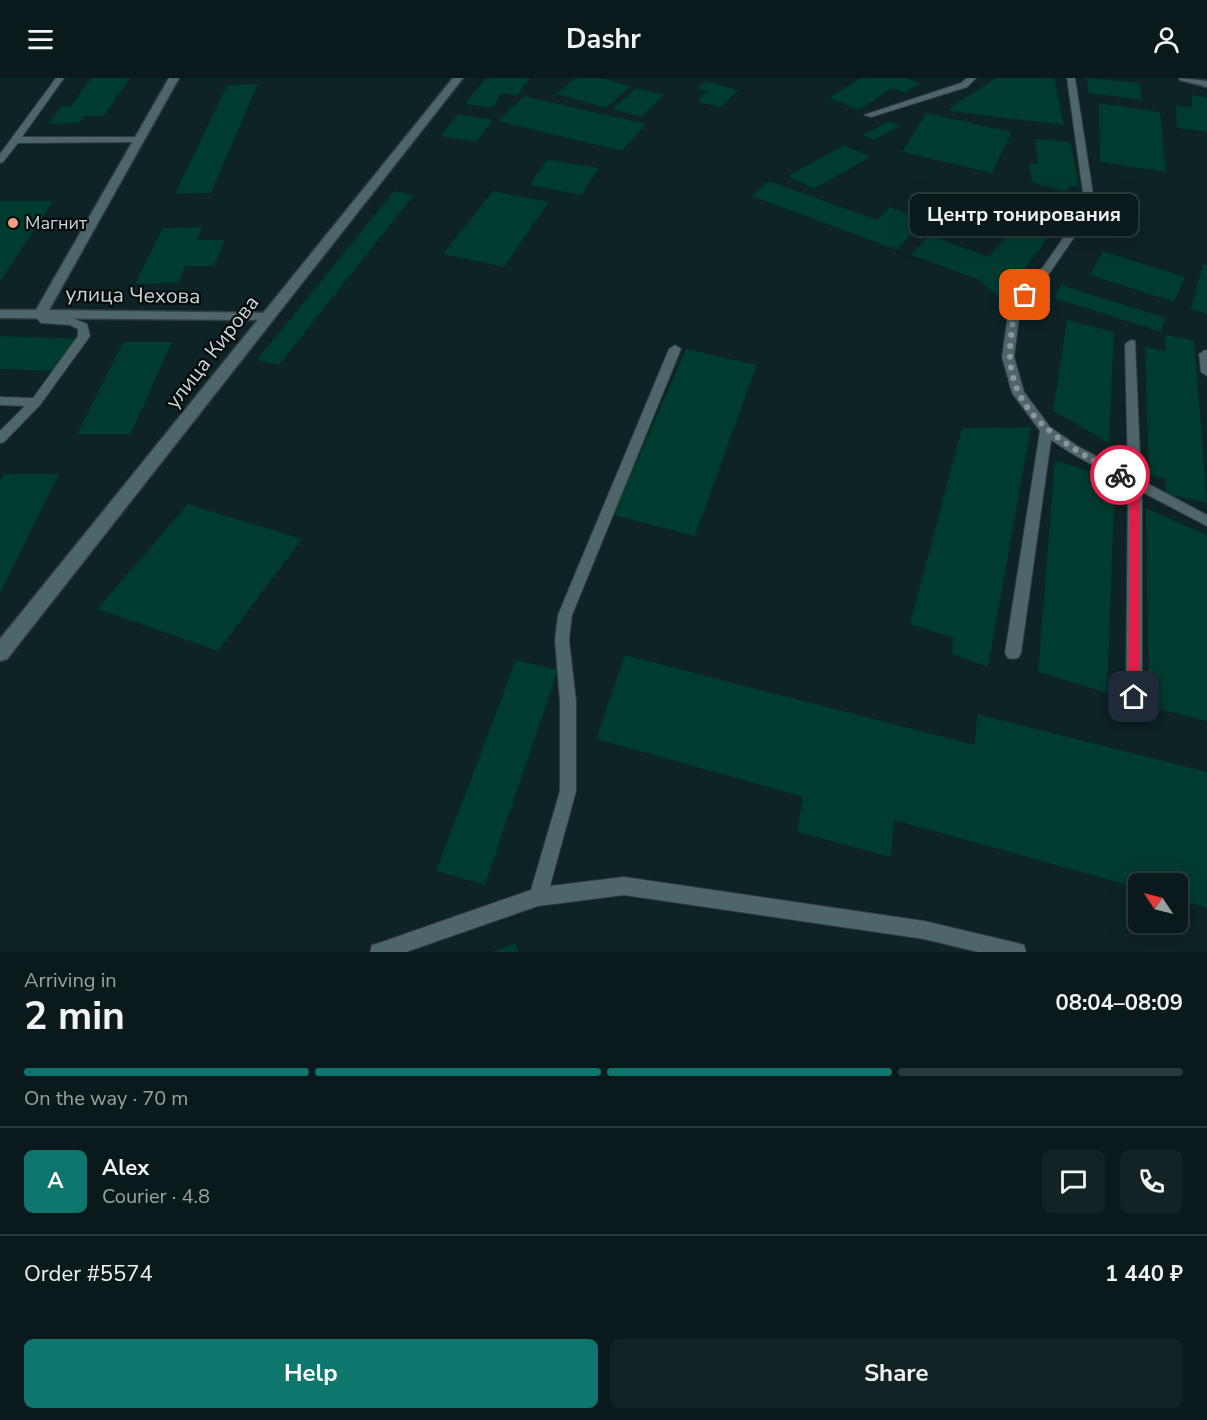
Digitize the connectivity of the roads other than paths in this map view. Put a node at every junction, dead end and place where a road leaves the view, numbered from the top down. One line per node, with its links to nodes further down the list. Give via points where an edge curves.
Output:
1 (60, 78): 9 (lane)
2 (174, 78): 10 (street)
3 (458, 78): 14 (street, улица Кирова)
4 (972, 78): 8 (lane, via 964,85)
5 (1071, 78): 21 (lane, via 1090,207 1015,308 1008,357 1018,393)
6 (1184, 78): 7 (street)
7 (1207, 84)
8 (868, 115)
9 (15, 140): 10 (lane); 11 (lane)
10 (139, 140): 13 (street)
11 (0, 160)
12 (0, 314): 13 (street, улица Чехова)
13 (40, 315): 14 (street, улица Чехова); 20 (lane, via 45,321 72,322 83,327 84,336)
14 (266, 317): 25 (street, улица Кирова)
15 (1131, 344): 23 (lane)
16 (675, 349): 28 (lane, via 565,615 562,640 568,791)
17 (1205, 354): 18 (lane)
18 (1207, 372)
19 (0, 401): 20 (lane)
20 (36, 402): 22 (lane)
21 (1046, 430): 23 (lane); 26 (lane)
22 (0, 439)
23 (1135, 483): 24 (lane); 27 (lane)
24 (1207, 521)
25 (0, 653)
26 (1013, 653)
27 (1134, 697)
28 (538, 897): 29 (lane); 30 (lane, via 624,886 924,930)
29 (379, 952)
30 (1017, 952)

